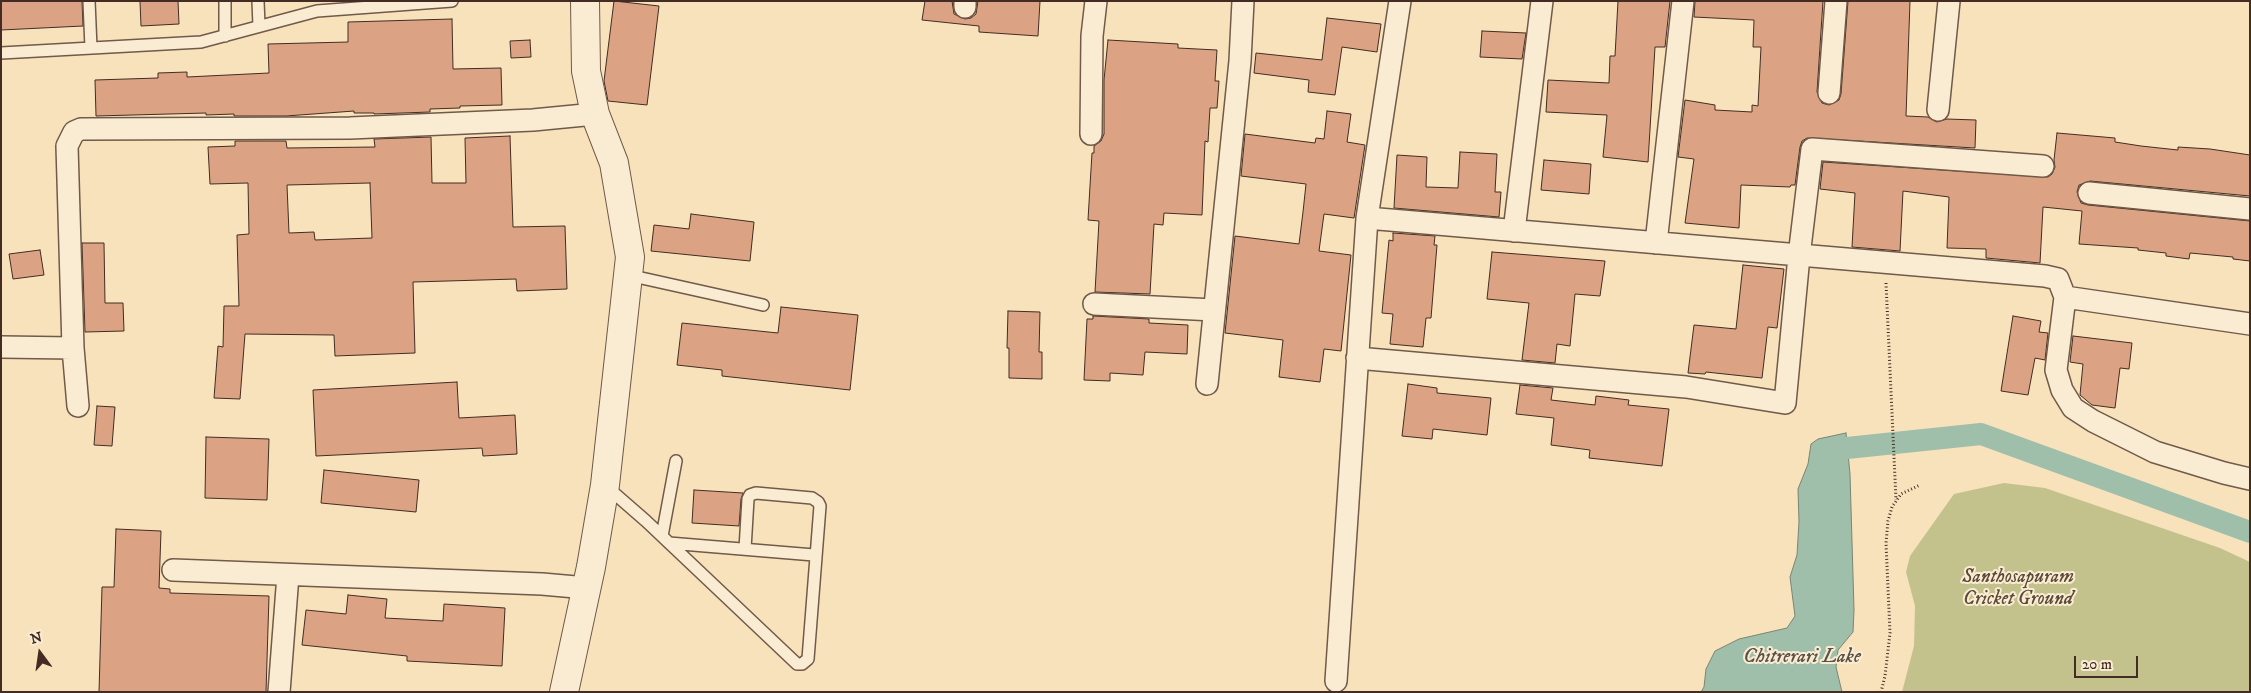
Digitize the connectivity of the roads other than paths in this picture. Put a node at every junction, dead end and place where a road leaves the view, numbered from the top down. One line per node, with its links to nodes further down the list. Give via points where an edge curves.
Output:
1 (89, 1): 15 (lane)
2 (225, 1): 14 (lane)
3 (258, 1): 13 (lane)
4 (452, 1): 13 (lane, via 317,11)
5 (584, 1): 19 (street, via 586,71)
6 (1096, 1): 20 (street, via 1092,36)
7 (1243, 1): 32 (street, via 1240,61)
8 (1400, 1): 24 (street)
9 (1542, 1): 25 (street)
10 (1683, 1): 26 (street)
11 (1836, 1): 17 (street)
12 (1950, 1): 18 (street)
13 (259, 26): 14 (lane)
14 (225, 36): 15 (lane, via 201,42)
15 (91, 48): 16 (lane)
16 (1, 53)
17 (1829, 93)
18 (1938, 110)
19 (595, 114): 28 (street, via 614,163 630,257); 35 (street, via 350,128 81,129 74,132 67,146)
20 (1091, 134)
21 (2043, 166): 27 (street, via 1814,148 1811,150)
22 (2089, 192): 23 (street)
23 (2250, 209)
24 (1367, 218): 25 (street); 36 (street)
25 (1514, 231): 26 (street)
26 (1656, 243): 27 (street)
27 (1798, 256): 29 (street, via 2054,278 2061,283); 36 (street, via 1785,403 1686,387)
28 (628, 275): 31 (lane); 41 (street)
29 (2065, 298): 33 (street); 40 (street, via 2056,370 2062,390 2073,408 2155,452)
30 (1094, 304): 32 (street)
31 (763, 305)
32 (1214, 310): 37 (street)
33 (2250, 324)
34 (1, 347): 35 (street)
35 (73, 348): 38 (street)
36 (1357, 358): 48 (street)
37 (1207, 384)
38 (78, 406)
39 (676, 461): 42 (lane)
40 (2250, 478)
41 (605, 485): 42 (lane); 47 (street)
42 (665, 539): 43 (lane); 44 (lane, via 799,664 808,660)
43 (745, 549): 44 (lane); 44 (lane, via 748,498 756,493 816,499 820,506)
44 (814, 555)
45 (173, 570): 46 (street)
46 (288, 575): 47 (street); 49 (street)
47 (587, 588): 50 (street)
48 (1336, 682)
49 (279, 692)
50 (564, 692)

